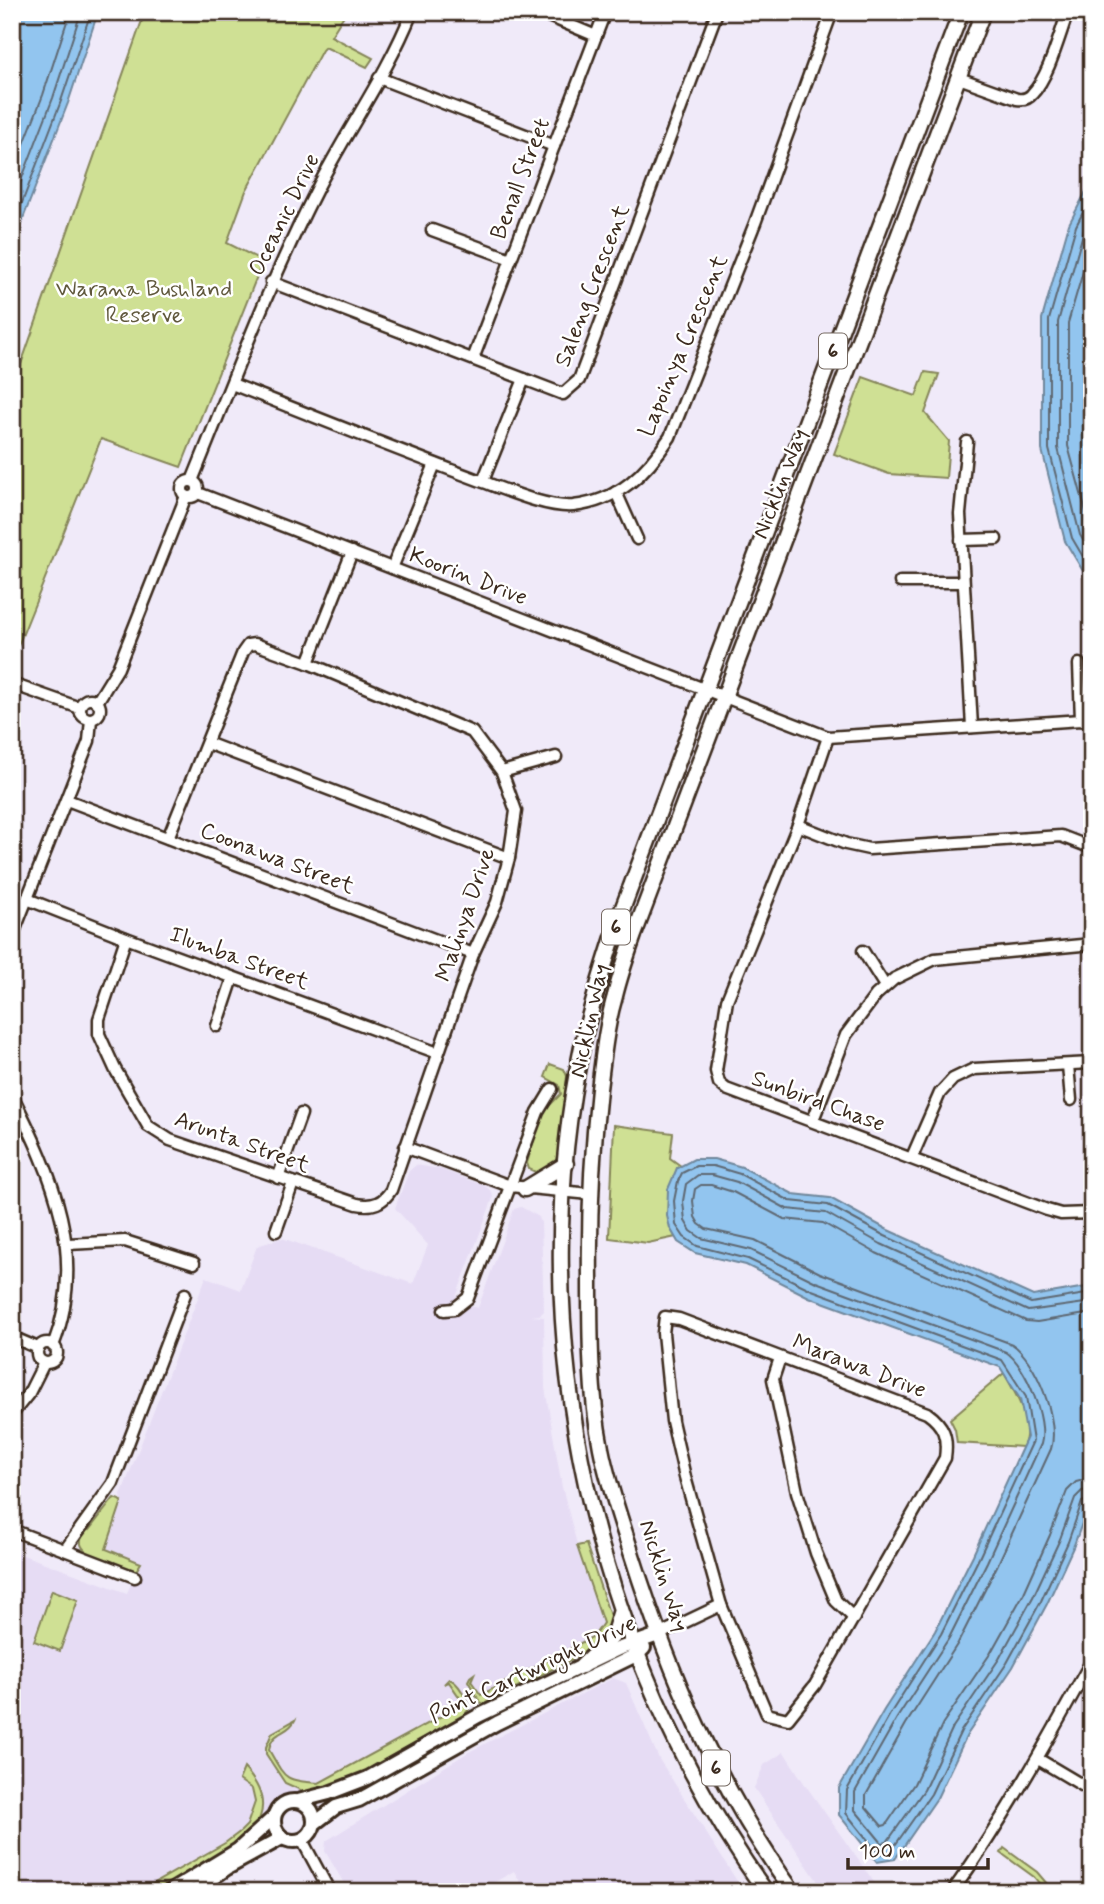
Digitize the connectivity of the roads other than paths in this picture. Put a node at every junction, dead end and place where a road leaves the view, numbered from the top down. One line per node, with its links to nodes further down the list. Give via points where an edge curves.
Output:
1 (412, 12): 10 (street, Oceanic Drive)
2 (539, 12): 9 (street)
3 (605, 12): 9 (street, Benall Street)
4 (717, 12): 17 (street, Saleng Crescent, via 579,380 564,394)
5 (831, 12): 23 (street, Lapoinya Crescent, via 755,223 670,438 650,466)
6 (961, 12): 36 (highway, Nicklin Way / 6)
7 (983, 12): 11 (highway, Nicklin Way / 6)
8 (1068, 12): 11 (street, via 1043,78 1025,100)
9 (596, 36): 12 (street, Benall Street)
10 (379, 78): 12 (street); 15 (street, Oceanic Drive)
11 (959, 78): 37 (highway, Nicklin Way / 6)
12 (554, 146): 14 (street, Benall Street)
13 (432, 229): 14 (street)
14 (511, 260): 16 (street, Benall Street)
15 (271, 282): 16 (street, Saleng Crescent); 18 (street, Oceanic Drive)
16 (473, 359): 17 (street, Saleng Crescent)
17 (524, 379): 22 (street)
18 (232, 384): 20 (street, Lapoinya Crescent); 21 (street, Oceanic Drive)
19 (967, 442): 28 (street)
20 (435, 464): 22 (street, Lapoinya Crescent); 30 (street)
21 (192, 481): 24 (street, via 198,485); 25 (street, via 182,487)
22 (483, 481): 23 (street, Lapoinya Crescent, via 529,498 570,506)
23 (616, 492): 26 (street)
24 (198, 493): 25 (street); 29 (street, Koorin Drive)
25 (186, 496): 38 (street, via 118,668)
26 (637, 539)
27 (996, 539): 28 (street)
28 (961, 540): 32 (street)
29 (352, 552): 30 (street, Koorin Drive); 33 (street)
30 (392, 568): 36 (street, Koorin Drive)
31 (900, 582): 32 (street)
32 (963, 582): 42 (street)
33 (308, 663): 44 (street, Malinya Drive, via 248,645); 46 (street, Malinya Drive, via 472,732)
34 (1079, 664): 41 (street)
35 (12, 684): 39 (street)
36 (704, 690): 37 (street, Koorin Drive); 71 (highway, Nicklin Way / 6, via 600,981 583,1043)
37 (724, 698): 43 (street); 76 (highway, Nicklin Way / 6, via 614,996 604,1049)
38 (97, 702): 39 (street, via 88,699); 40 (street, via 100,710)
39 (80, 708): 40 (street, via 83,716)
40 (92, 719): 47 (street, via 89,741)
41 (1086, 722): 42 (street)
42 (972, 727): 43 (street)
43 (828, 737): 48 (street, Sunbird Chase)
44 (207, 743): 49 (street); 51 (street)
45 (556, 757): 46 (street)
46 (502, 772): 51 (street, Malinya Drive, via 516,811)
47 (67, 800): 49 (street, Coonawa Street); 52 (street)
48 (798, 825): 50 (street, via 869,849 1061,836); 68 (street, Sunbird Chase, via 727,1000 716,1071 726,1089)
49 (168, 838): 57 (street, Coonawa Street)
50 (1092, 848)
51 (509, 858): 57 (street, Malinya Drive, via 497,902)
52 (27, 899): 53 (street); 54 (street, Ilumba Street)
53 (12, 937)
54 (126, 939): 58 (street, Ilumba Street); 72 (street, Arunta Street, via 99,1019 99,1034 148,1126 170,1140)
55 (1092, 944): 59 (street, via 935,959)
56 (863, 951): 59 (street)
57 (474, 954): 61 (street, Malinya Drive)
58 (233, 978): 60 (street); 61 (street, Ilumba Street)
59 (885, 986): 68 (street, via 846,1035)
60 (217, 1026)
61 (438, 1053): 69 (street, Malinya Drive)
62 (1092, 1063): 63 (street)
63 (1068, 1065): 66 (street); 70 (street, via 974,1069 953,1079 940,1093)
64 (552, 1089): 74 (street, via 538,1112)
65 (12, 1095): 79 (street, via 52,1185)
66 (1071, 1100)
67 (300, 1114): 72 (street)
68 (813, 1120): 70 (street, Sunbird Chase)
69 (405, 1147): 73 (street, Arunta Street, via 391,1190 385,1199 368,1206); 74 (street)
70 (912, 1157): 77 (street, Sunbird Chase, via 1047,1210)
71 (566, 1164): 74 (highway); 75 (highway, Nicklin Way / 6)
72 (278, 1178): 73 (street, Arunta Street)
73 (293, 1183): 78 (street)
74 (518, 1187): 75 (street); 82 (street, via 468,1298 454,1309)
75 (565, 1193): 76 (street); 93 (highway, Nicklin Way / 6, via 562,1295 569,1383 593,1519)
76 (590, 1194): 95 (highway, Nicklin Way / 6, via 590,1341 598,1430)
77 (1092, 1213)
78 (276, 1231)
79 (68, 1244): 80 (street, via 125,1241); 84 (street, via 65,1304)
80 (194, 1263)
81 (185, 1294): 90 (street, via 113,1483)
82 (444, 1310)
83 (12, 1337): 85 (street)
84 (53, 1346): 85 (street); 87 (street, via 55,1358)
85 (38, 1348): 87 (street)
86 (780, 1358): 92 (street, Marawa Drive, via 665,1317 672,1421); 94 (street, via 774,1379 797,1492 836,1601); 94 (street, Marawa Drive, via 926,1413 944,1431 945,1458)
87 (44, 1363): 88 (street)
88 (12, 1414)
89 (12, 1530): 90 (street)
90 (65, 1550): 91 (street)
91 (135, 1577)
92 (721, 1605): 94 (street, Marawa Drive, via 767,1714 788,1719 815,1685); 95 (street)
93 (621, 1611): 96 (highway, Nicklin Way / 6); 98 (highway, via 613,1636)
94 (854, 1618)
95 (658, 1635): 96 (main road, Point Cartwright Drive); 110 (highway, Nicklin Way / 6, via 717,1769)
96 (636, 1648): 98 (main road, Point Cartwright Drive); 103 (main road, Point Cartwright Drive, via 359,1800 336,1807); 109 (highway, Nicklin Way / 6, via 693,1774)
97 (1092, 1660): 99 (street)
98 (582, 1666): 101 (main road, Point Cartwright Drive, via 478,1716 368,1778)
99 (1038, 1759): 100 (street); 111 (street)
100 (1092, 1791)
101 (298, 1801): 102 (main road, via 283,1804); 103 (main road, via 310,1808)
102 (274, 1817): 104 (main road); 106 (main road, via 238,1850)
103 (315, 1823): 105 (main road)
104 (282, 1838): 105 (main road); 107 (main road)
105 (302, 1840): 108 (street)
106 (169, 1892)
107 (193, 1892)
108 (330, 1892)
109 (766, 1892)
110 (793, 1892)
111 (952, 1892)

